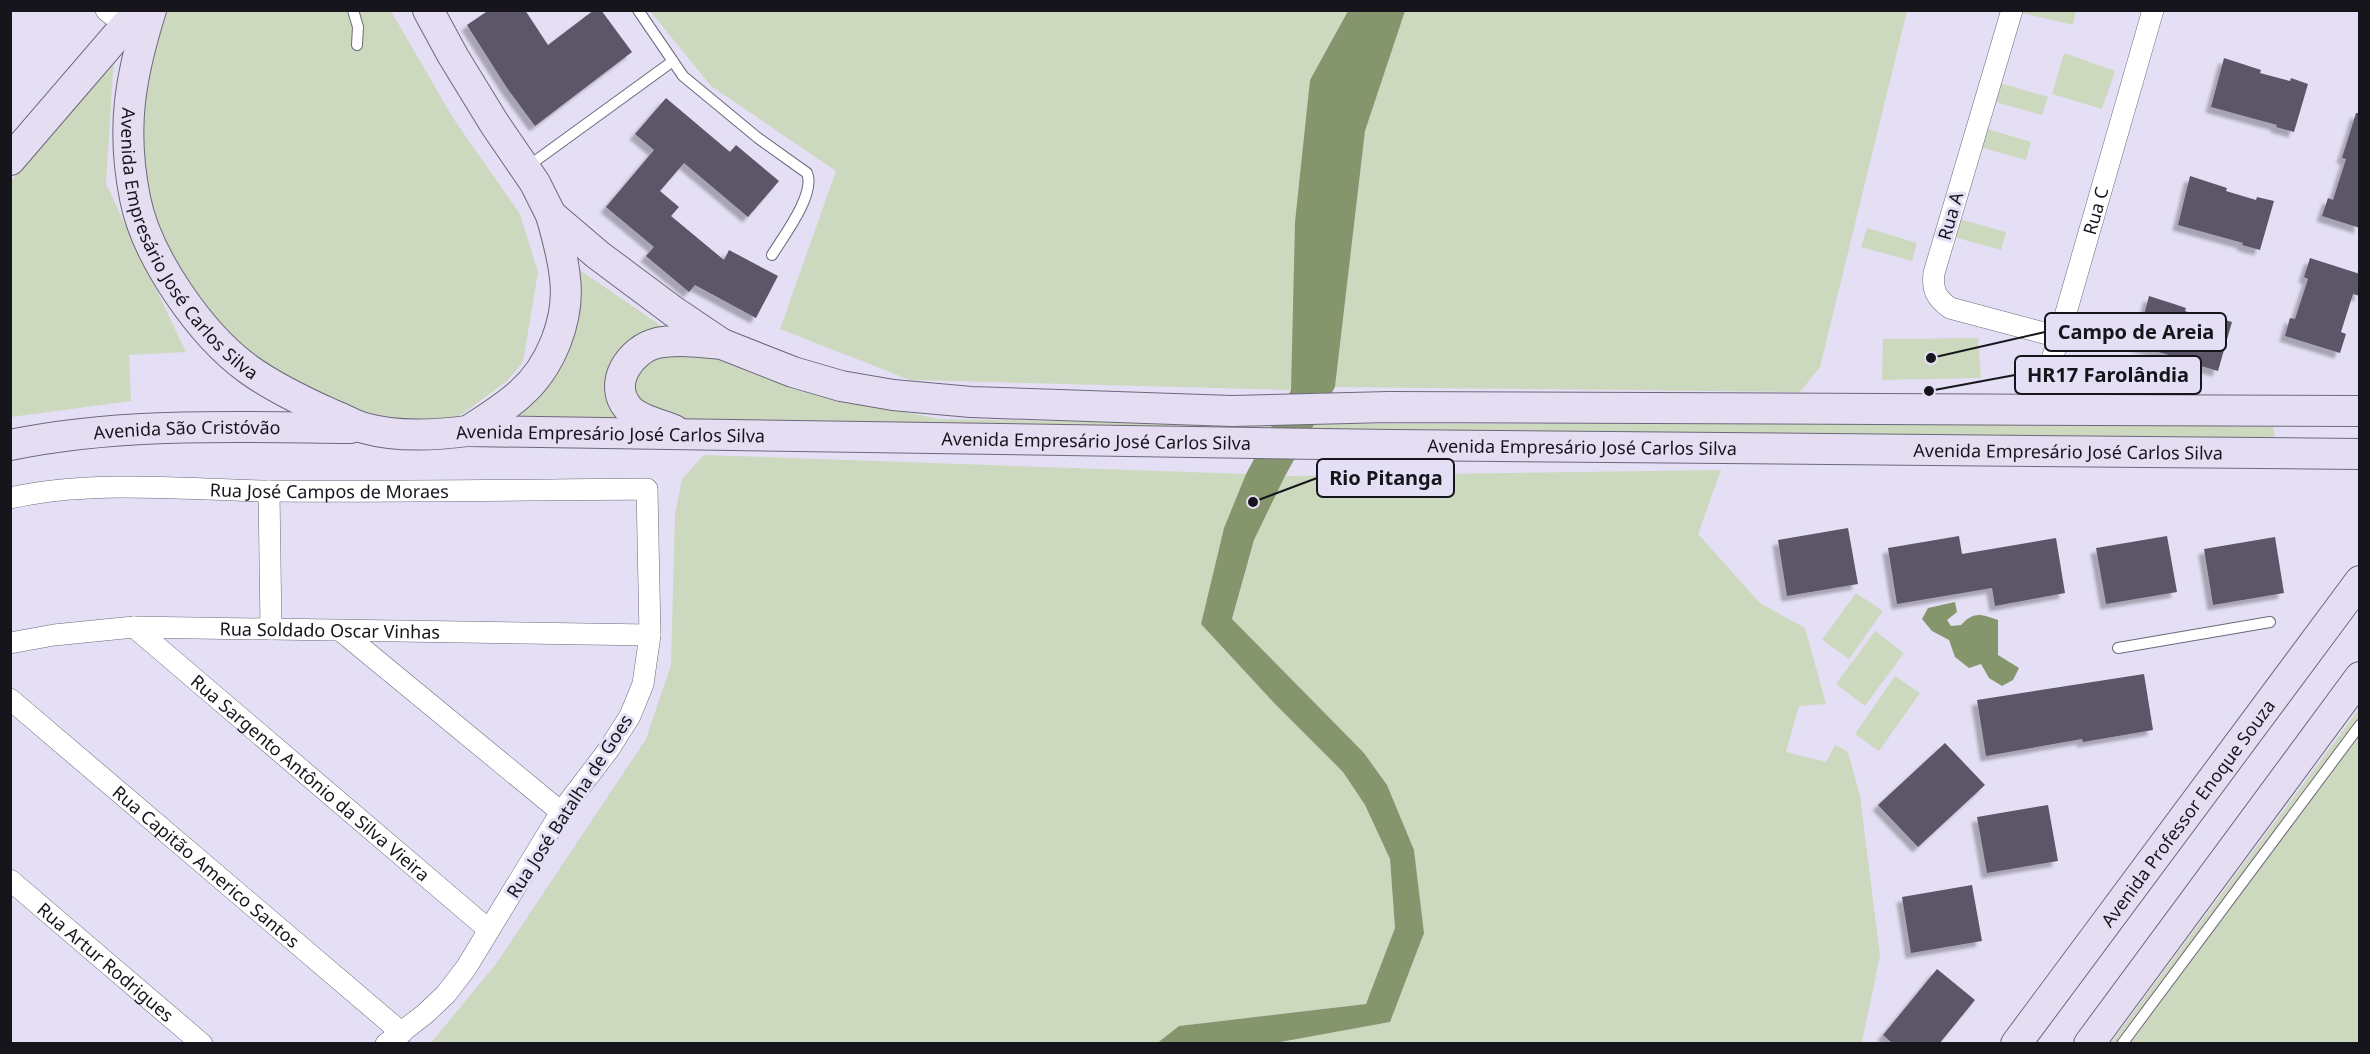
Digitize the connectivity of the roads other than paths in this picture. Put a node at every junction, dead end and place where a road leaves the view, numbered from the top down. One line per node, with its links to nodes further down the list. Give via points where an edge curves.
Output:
1 (151, 10): 18 (main road, Avenida Empresário José Carlos Silva, via 132,77 127,120 135,200 158,261 205,328 246,368 303,402)
2 (353, 10): 8 (lane, via 358,27)
3 (428, 10): 11 (main road, Avenida Empresário José Carlos Silva, via 458,66)
4 (638, 10): 9 (lane)
5 (2012, 10): 14 (street, Rua A, via 1934,273 1933,288 1950,308)
6 (2153, 10): 14 (street, Rua C)
7 (123, 15): 10 (main road)
8 (357, 45)
9 (673, 61): 11 (lane); 13 (lane, via 683,76 809,177 802,204)
10 (10, 160)
11 (525, 169): 12 (main road, Avenida Empresário José Carlos Silva)
12 (551, 215): 15 (main road, Avenida Empresário José Carlos Silva, via 598,255); 19 (main road, via 565,280 557,338 537,377 521,394)
13 (772, 255)
14 (2059, 337): 16 (street, Rua C)
15 (722, 344): 16 (main road, Avenida Empresário José Carlos Silva, via 841,386 971,402 1232,411 1389,407); 20 (main road, via 657,343 641,349 627,363 620,379 628,408 646,420)
16 (2036, 410): 17 (main road, Avenida Empresário José Carlos Silva)
17 (2360, 411)
18 (365, 428): 19 (main road, Avenida Empresário José Carlos Silva, via 424,434); 21 (main road, Avenida São Cristóvão, via 190,427 44,438)
19 (468, 432): 20 (main road, Avenida Empresário José Carlos Silva)
20 (687, 435): 22 (main road, Avenida Empresário José Carlos Silva)
21 (10, 445)
22 (2360, 454)
23 (647, 489): 24 (street, Rua José Campos de Moraes); 31 (street, Rua José Batalha de Goes)
24 (269, 491): 25 (street, Rua José Campos de Moraes, via 118,487); 29 (street)
25 (10, 498)
26 (2360, 581): 42 (main road, Avenida Professor Enoque Souza)
27 (2270, 622): 33 (lane)
28 (134, 627): 29 (street, Rua Soldado Oscar Vinhas); 32 (street, Rua Soldado Oscar Vinhas); 39 (street, Rua Sargento Antônio da Silva Vieira)
29 (270, 629): 30 (street, Rua Soldado Oscar Vinhas)
30 (341, 631): 31 (street, Rua Soldado Oscar Vinhas); 37 (street)
31 (650, 635): 37 (street, Rua José Batalha de Goes, via 643,684 630,716)
32 (10, 643)
33 (2118, 648)
34 (2360, 677): 43 (main road)
35 (10, 699): 40 (street, Rua Capitão Americo Santos)
36 (2360, 725): 44 (lane)
37 (561, 812): 39 (street, Rua José Batalha de Goes)
38 (10, 880): 41 (street, Rua Artur Rodrigues)
39 (489, 930): 40 (street, Rua José Batalha de Goes, via 446,994)
40 (394, 1038)
41 (202, 1044)
42 (2016, 1044)
43 (2088, 1044)
44 (2122, 1044)

